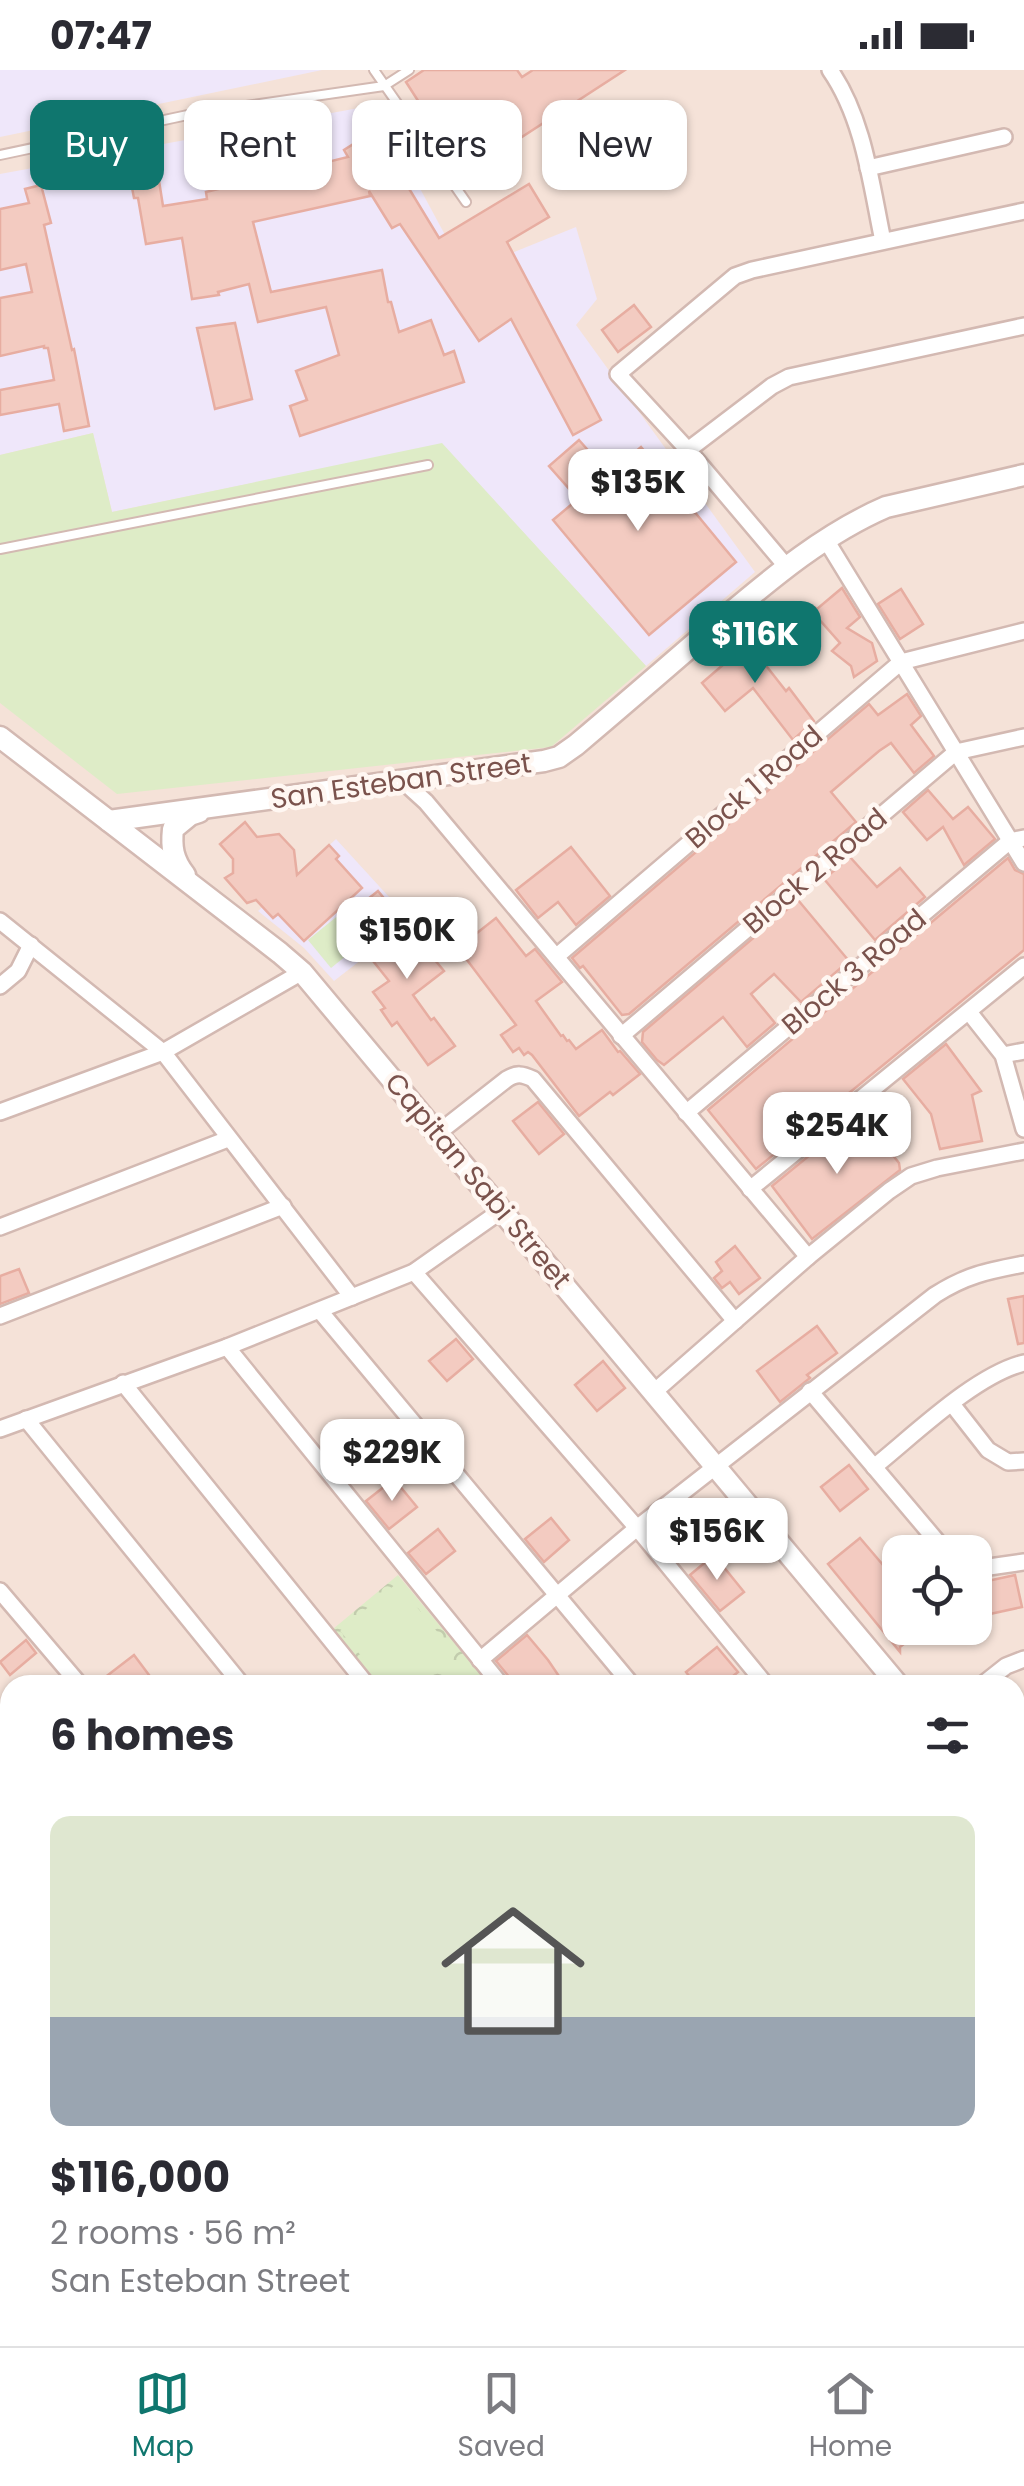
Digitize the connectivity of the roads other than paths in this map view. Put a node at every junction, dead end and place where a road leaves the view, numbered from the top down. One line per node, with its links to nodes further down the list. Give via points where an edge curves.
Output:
1 (374, 70): 4 (lane)
2 (409, 70): 4 (lane)
3 (830, 70): 7 (street, via 851,109)
4 (384, 86): 6 (lane, via 196,113); 8 (lane)
5 (1004, 137): 7 (street)
6 (0, 155)
7 (868, 168): 10 (street)
8 (466, 202)
9 (1024, 211): 10 (street)
10 (883, 241): 12 (street, via 734,276 618,374)
11 (1024, 326): 12 (street, via 789,377)
12 (688, 450): 17 (street)
13 (428, 466): 16 (lane)
14 (1024, 476): 15 (street, San Esteban Street, via 886,508)
15 (826, 540): 17 (street, San Esteban Street); 19 (street)
16 (0, 549)
17 (786, 566): 23 (street, San Esteban Street, via 558,757)
18 (1024, 632): 19 (street, Block 1 Road)
19 (901, 662): 22 (street); 31 (street, Block 1 Road)
20 (0, 736): 25 (street, Capitan Sabi Street)
21 (1024, 737): 22 (street, Block 2 Road)
22 (956, 752): 26 (street); 36 (street, Block 2 Road)
23 (404, 782): 24 (street, San Esteban Street); 31 (street)
24 (209, 808): 25 (street, San Esteban Street); 28 (street, via 174,828 171,847)
25 (110, 821): 28 (street, Capitan Sabi Street)
26 (1017, 839): 27 (street); 41 (street, Block 3 Road)
27 (1024, 863)
28 (192, 885): 33 (street, Capitan Sabi Street)
29 (0, 921): 30 (street)
30 (31, 945): 34 (street, via 18,971); 38 (street)
31 (557, 956): 36 (street)
32 (1024, 966): 35 (street)
33 (302, 972): 38 (street); 43 (street, Capitan Sabi Street)
34 (0, 986)
35 (969, 1012): 39 (street); 46 (street)
36 (620, 1036): 41 (street)
37 (1024, 1051): 39 (street)
38 (164, 1052): 40 (street); 44 (street)
39 (1002, 1055): 42 (street)
40 (0, 1112)
41 (686, 1113): 46 (street)
42 (1024, 1130)
43 (438, 1134): 48 (street, Capitan Sabi Street); 56 (street, via 507,1079 532,1079)
44 (228, 1138): 47 (street); 49 (street)
45 (1024, 1151): 50 (street, via 911,1176)
46 (750, 1188): 50 (street)
47 (284, 1206): 53 (street); 55 (street)
48 (502, 1210): 52 (street); 61 (street, Capitan Sabi Street)
49 (0, 1227)
50 (808, 1257): 56 (street)
51 (1024, 1264): 60 (street, via 957,1281)
52 (414, 1272): 53 (street); 68 (street)
53 (352, 1297): 54 (street)
54 (320, 1310): 57 (street); 73 (street)
55 (0, 1316)
56 (735, 1321): 61 (street)
57 (227, 1348): 59 (street); 75 (street)
58 (1024, 1363): 62 (street)
59 (123, 1383): 63 (street); 78 (street)
60 (810, 1391): 66 (street); 67 (street)
61 (654, 1392): 66 (street, Capitan Sabi Street)
62 (952, 1404): 65 (street, via 988,1450 1008,1462); 67 (street)
63 (26, 1419): 64 (street); 77 (street)
64 (0, 1429)
65 (1024, 1461)
66 (715, 1466): 68 (street); 82 (street, Capitan Sabi Street)
67 (874, 1466): 69 (street)
68 (636, 1528): 73 (street); 81 (street)
69 (929, 1535)
70 (1024, 1562): 71 (street)
71 (992, 1567)
72 (0, 1591): 76 (street)
73 (558, 1595): 75 (street); 80 (street)
74 (1024, 1659): 83 (street)
75 (480, 1660): 79 (street)
76 (71, 1675)
77 (234, 1675)
78 (359, 1675)
79 (493, 1675)
80 (624, 1675)
81 (758, 1675)
82 (890, 1675)
83 (995, 1675)

